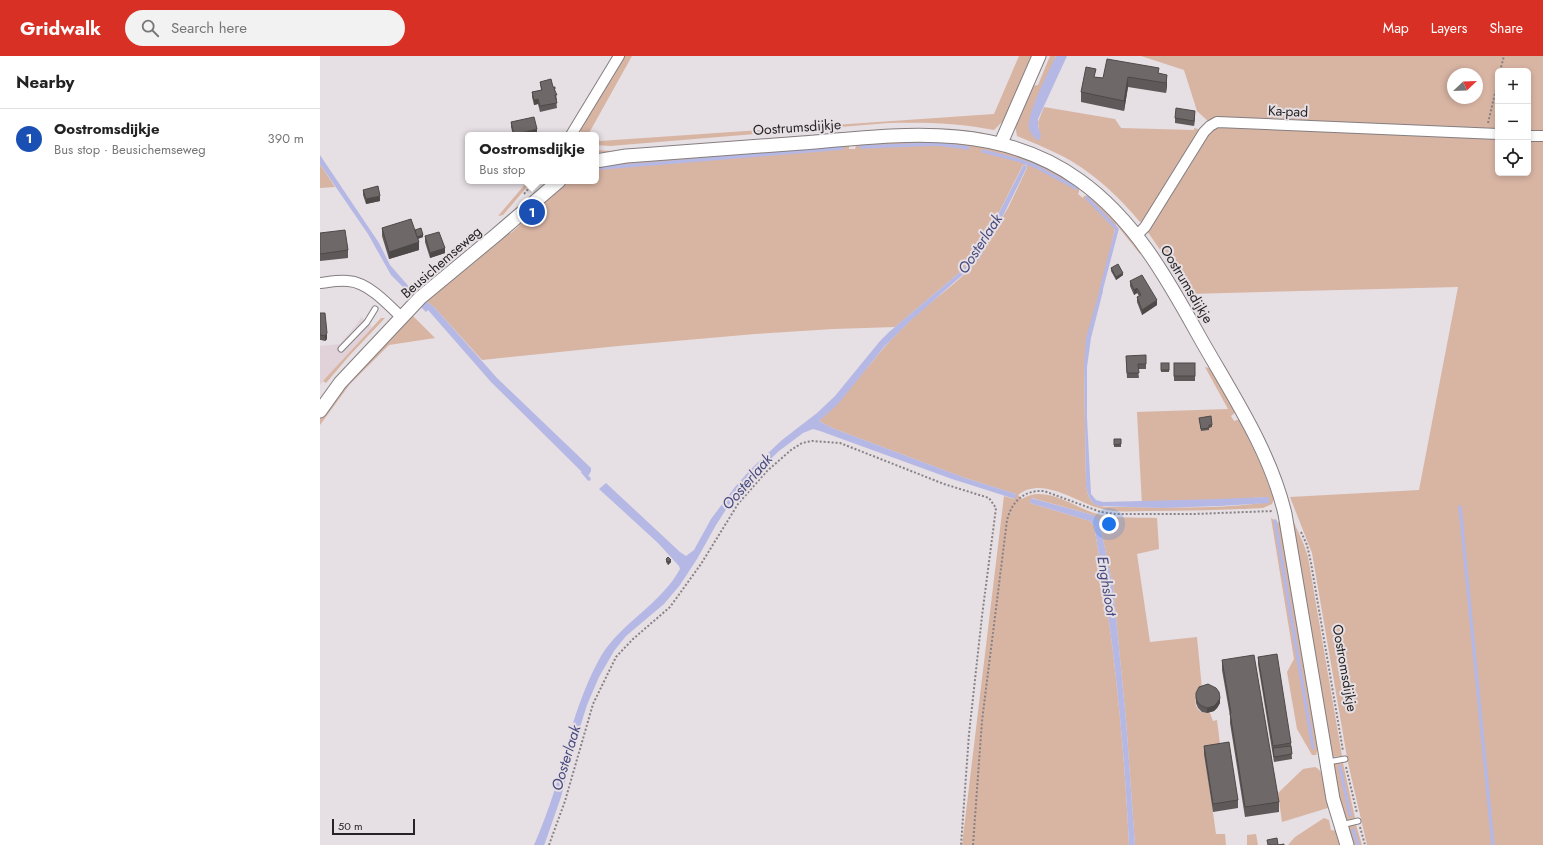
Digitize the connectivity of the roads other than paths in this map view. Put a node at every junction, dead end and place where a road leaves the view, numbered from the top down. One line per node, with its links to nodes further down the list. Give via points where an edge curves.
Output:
1 (619, 56): 3 (street)
2 (1039, 56): 7 (street)
3 (573, 132)
4 (1495, 134): 10 (street, Ka-pad, via 1217,122 1204,132 1145,227)
5 (1531, 136): 6 (street)
6 (1543, 136)
7 (1001, 143): 8 (street, Oostrumsdijkje, via 968,137 904,135 626,156); 10 (street, Oostrumsdijkje, via 1065,170 1113,208)
8 (599, 160)
9 (555, 184): 13 (street, Beusichemseweg, via 420,298)
10 (1137, 235): 17 (street, Oostrumsdijkje, via 1174,289 1249,425 1267,461 1283,505)
11 (320, 284): 13 (street, via 349,281 358,283)
12 (375, 309): 14 (lane, via 367,322)
13 (402, 318): 15 (street, Beusichemseweg, via 340,384)
14 (341, 349)
15 (320, 410)
16 (1345, 759): 17 (lane)
17 (1327, 762): 19 (street)
18 (1358, 821): 19 (lane)
19 (1340, 825): 20 (street)
20 (1347, 845)

